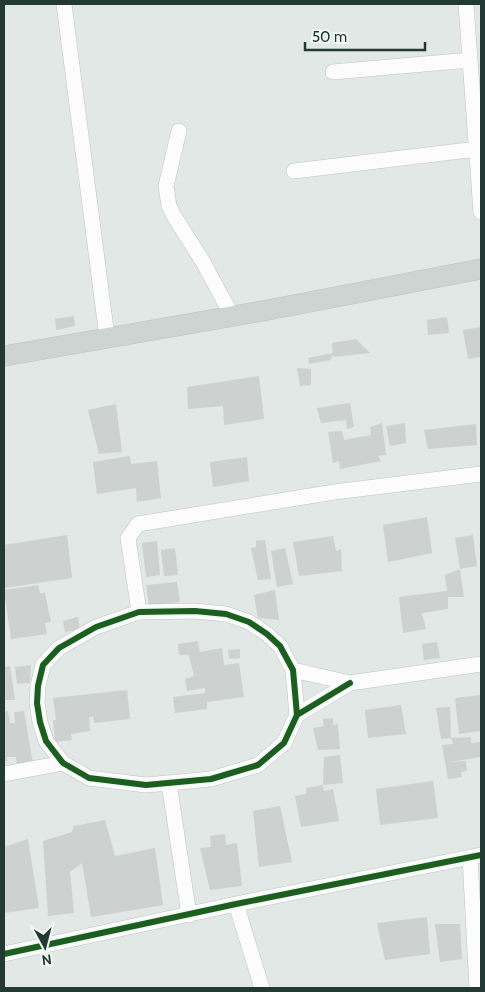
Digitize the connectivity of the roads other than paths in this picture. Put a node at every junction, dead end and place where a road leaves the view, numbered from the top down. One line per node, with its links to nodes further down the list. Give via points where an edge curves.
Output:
1 (64, 4): 11 (street)
2 (466, 4): 3 (street)
3 (470, 60): 4 (street); 6 (street)
4 (333, 72)
5 (179, 131): 10 (street, via 166,186 169,206)
6 (477, 149): 7 (street); 8 (street)
7 (294, 171)
8 (481, 212)
9 (481, 269): 10 (main road)
10 (232, 316): 11 (main road)
11 (107, 338): 12 (main road)
12 (4, 356)
13 (481, 474): 14 (street, via 334,492 138,524 128,538)
14 (139, 612): 16 (street, via 195,611 226,614 249,622 280,646); 19 (street, via 96,627 59,648 42,665 37,703 40,722 46,741)
15 (481, 664): 17 (street)
16 (294, 670): 17 (street); 18 (street)
17 (350, 683): 18 (street)
18 (297, 715): 21 (street, via 284,743 258,765 211,779)
19 (62, 763): 20 (street); 21 (street, via 89,778 146,785)
20 (4, 774)
21 (169, 783): 24 (street)
22 (476, 856): 23 (street); 27 (street)
23 (236, 904): 24 (street); 26 (street)
24 (189, 915): 25 (street)
25 (4, 954)
26 (262, 988)
27 (477, 988)

